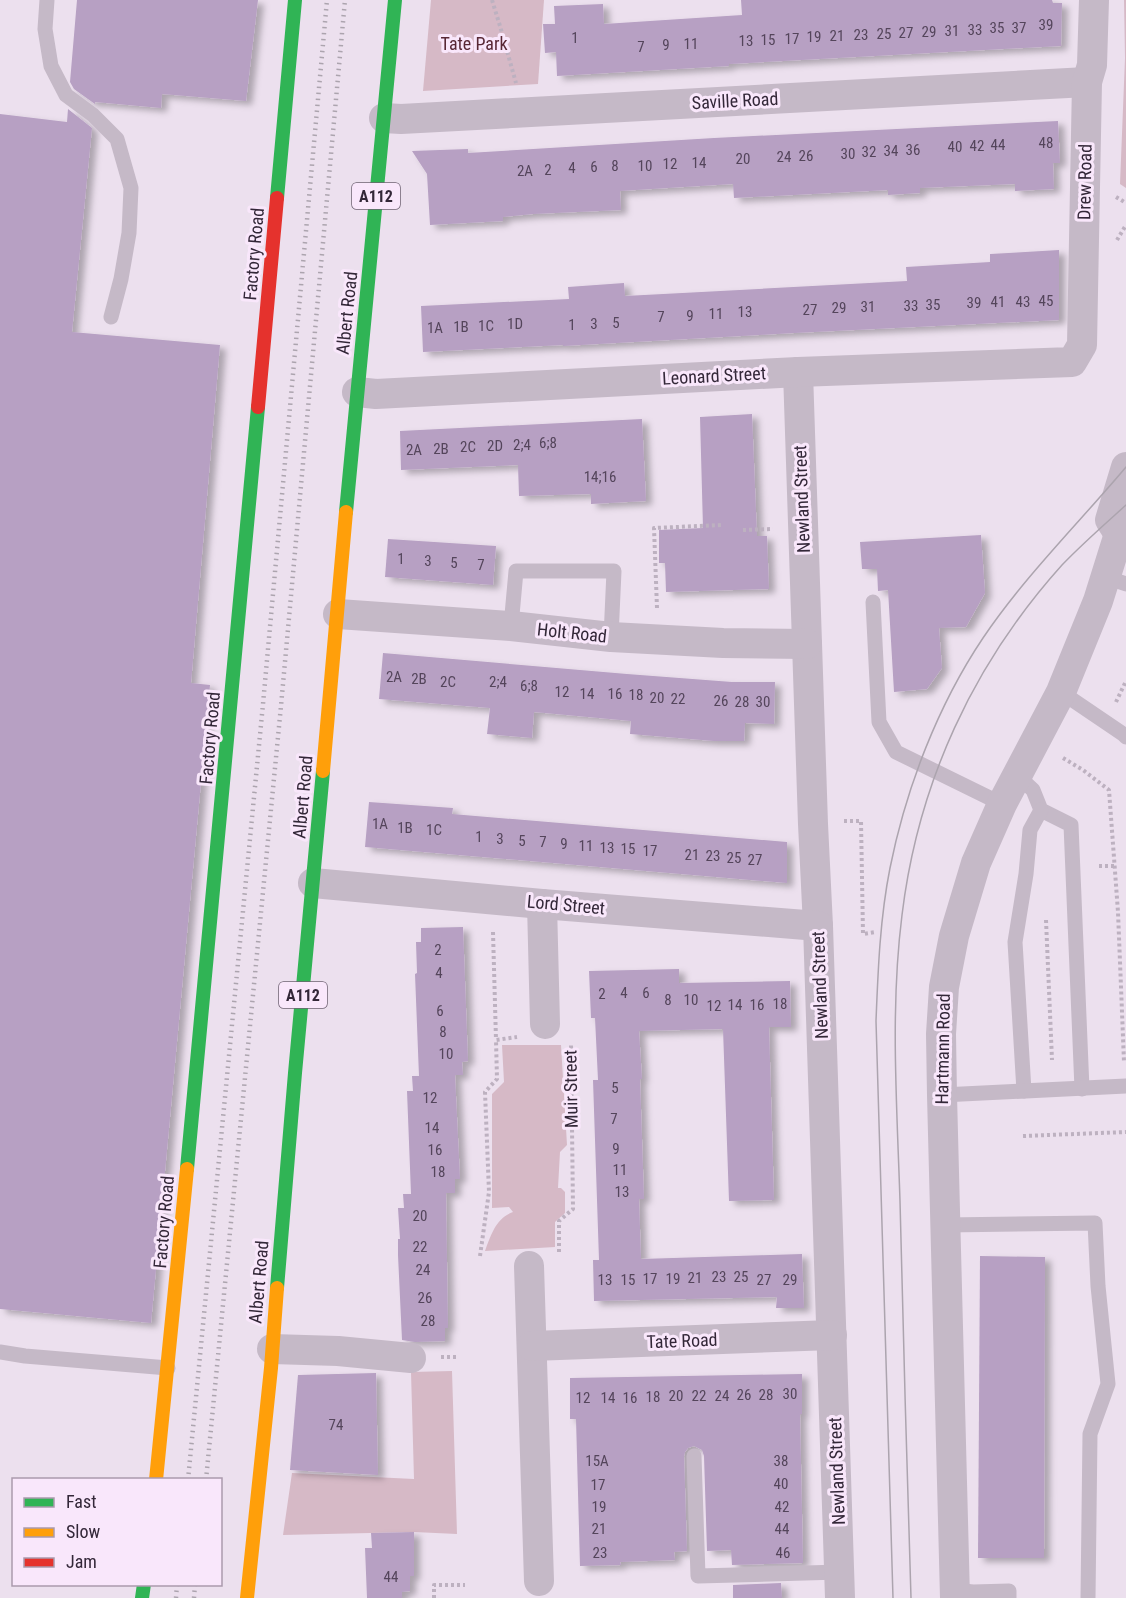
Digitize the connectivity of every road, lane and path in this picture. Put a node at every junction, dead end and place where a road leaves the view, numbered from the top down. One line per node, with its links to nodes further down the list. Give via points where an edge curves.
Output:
1 (47, 0): 9 (lane, via 45,29 51,66 66,95 117,138 131,188 129,233)
2 (295, 0): 58 (main road, Factory Road)
3 (395, 0): 8 (main road, Albert Road / A112)
4 (492, 0): 7 (path)
5 (1094, 0): 6 (street, Drew Road, via 1092,65)
6 (1087, 82): 8 (street, Saville Road); 10 (street, Drew Road, via 1082,345)
7 (517, 89)
8 (384, 118): 12 (main road, Albert Road / A112)
9 (111, 317)
10 (1072, 362): 11 (street, Leonard Street)
11 (798, 372): 12 (street, Leonard Street); 22 (street, Newland Street)
12 (357, 392): 18 (main road, Albert Road / A112)
13 (1126, 467): 15 (street, Hartmann Road, via 1110,520)
14 (721, 525): 21 (path, via 654,528)
15 (1123, 531): 16 (street, Hartmann Road)
16 (1116, 580): 24 (street, Hartmann Road, via 1090,623)
17 (873, 602): 29 (lane, via 879,722 896,752)
18 (338, 614): 19 (street, Holt Road); 34 (main road, Albert Road / A112)
19 (511, 626): 20 (street, Holt Road); 20 (lane, via 516,571 614,571)
20 (611, 637): 21 (street, Holt Road)
21 (657, 639): 22 (street, Holt Road)
22 (807, 644): 31 (street, Newland Street)
23 (1126, 681): 25 (path)
24 (1061, 692): 26 (lane); 28 (street, Hartmann Road)
25 (1115, 702)
26 (1126, 737)
27 (1053, 753): 33 (path, via 1109,790)
28 (1018, 776): 29 (street, Hartmann Road); 30 (lane, via 1033,790)
29 (1002, 804): 46 (street, Hartmann Road, via 976,863 954,936 944,987)
30 (1041, 810): 44 (lane, via 1071,825); 45 (lane, via 1030,830 1015,942)
31 (813, 824): 38 (street, Newland Street); 39 (path, via 861,821 863,934)
32 (1098, 866): 33 (path)
33 (1115, 866): 43 (path)
34 (313, 883): 35 (street, Lord Street); 55 (main road, Albert Road / A112)
35 (492, 899): 36 (street, Lord Street); 41 (path)
36 (542, 904): 38 (street, Lord Street); 40 (street)
37 (1046, 917): 42 (path)
38 (818, 926): 53 (street, Newland Street)
39 (876, 932)
40 (547, 1031): 41 (path); 50 (path, Muir Street, via 573,1209 559,1221)
41 (496, 1040): 51 (path, via 497,1079 485,1092 489,1192)
42 (1052, 1060)
43 (1126, 1086): 44 (lane)
44 (1082, 1089): 45 (lane)
45 (1024, 1091): 46 (lane)
46 (942, 1095): 49 (street, Hartmann Road)
47 (1126, 1132): 48 (path)
48 (1023, 1136)
49 (945, 1225): 64 (street, Hartmann Road); 68 (lane, via 1095,1223 1108,1384 1090,1434)
50 (559, 1255)
51 (480, 1256)
52 (529, 1266): 54 (street)
53 (832, 1335): 54 (street, Tate Road); 63 (street, Newland Street)
54 (532, 1346): 61 (street)
55 (272, 1349): 57 (street); 65 (main road, Albert Road / A112)
56 (0, 1352): 58 (lane)
57 (411, 1358)
58 (168, 1368): 60 (main road, Factory Road)
59 (693, 1456): 63 (lane, via 698,1576)
60 (156, 1478)
61 (539, 1581)
62 (465, 1585): 66 (path, via 434,1585)
63 (840, 1585)
64 (955, 1594): 67 (lane, via 1009,1591)
65 (247, 1598)
66 (434, 1598)
67 (1009, 1598)
68 (1088, 1598)

